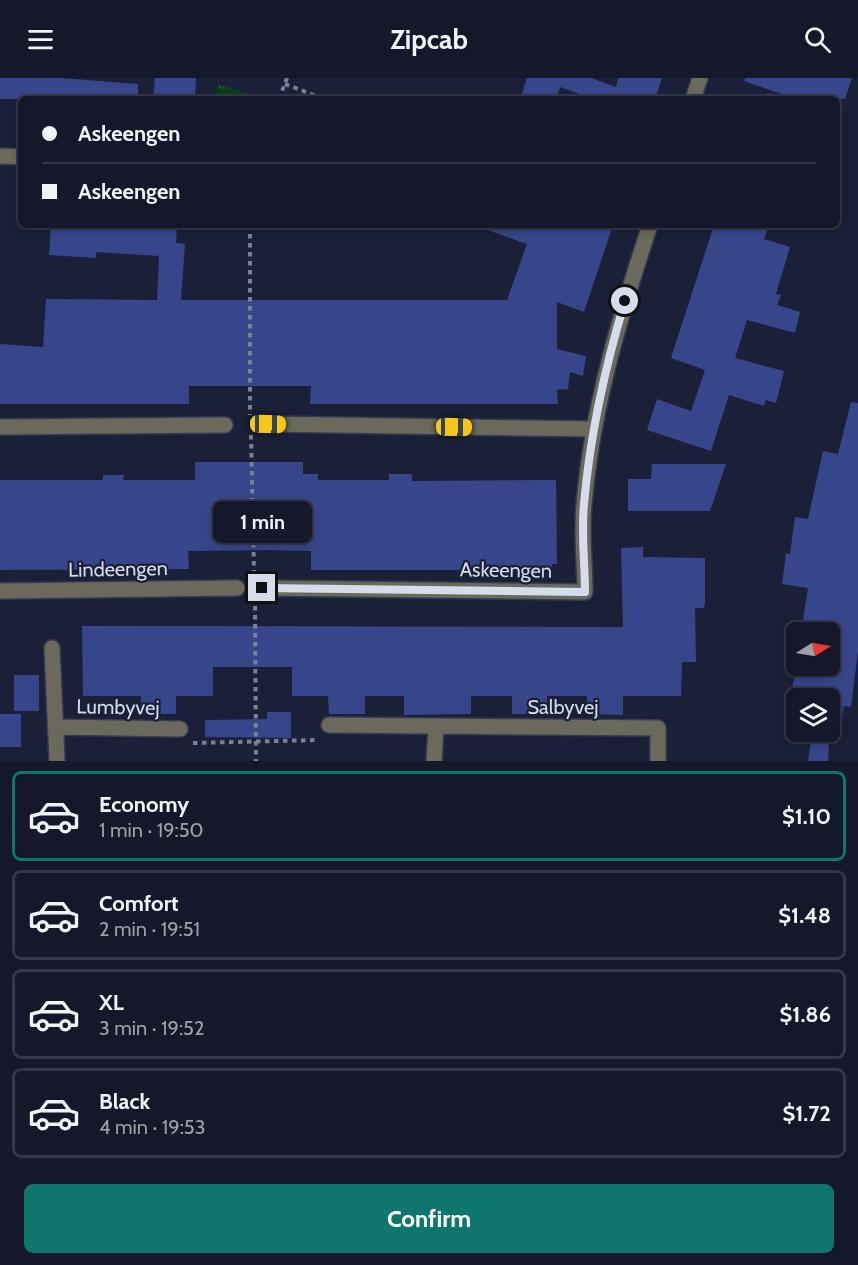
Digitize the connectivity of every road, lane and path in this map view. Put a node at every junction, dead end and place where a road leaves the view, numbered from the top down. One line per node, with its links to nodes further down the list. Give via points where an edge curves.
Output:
1 (287, 78): 3 (path)
2 (700, 78): 6 (street)
3 (285, 84): 4 (path); 5 (path)
4 (280, 96)
5 (316, 96)
6 (694, 96)
7 (0, 156): 8 (street)
8 (18, 157)
9 (250, 228): 16 (path)
10 (649, 228): 14 (street, Askeengen, via 612,345)
11 (268, 424): 14 (street)
12 (225, 425): 13 (street)
13 (0, 427)
14 (594, 429): 16 (street, Askeengen, via 584,507 585,592)
15 (237, 588): 17 (street, Lindeengen)
16 (257, 588): 23 (path)
17 (0, 591)
18 (52, 648): 20 (street, Lumbyvej)
19 (330, 724): 21 (street, Salbyvej); 23 (path, via 315,742)
20 (55, 727): 22 (street, Lumbyvej); 24 (street, Lumbyvej)
21 (435, 728): 26 (street); 27 (street, Salbyvej, via 658,728)
22 (180, 729): 23 (path, via 192,744)
23 (256, 743): 25 (path)
24 (57, 761)
25 (256, 761)
26 (434, 761)
27 (658, 761)

